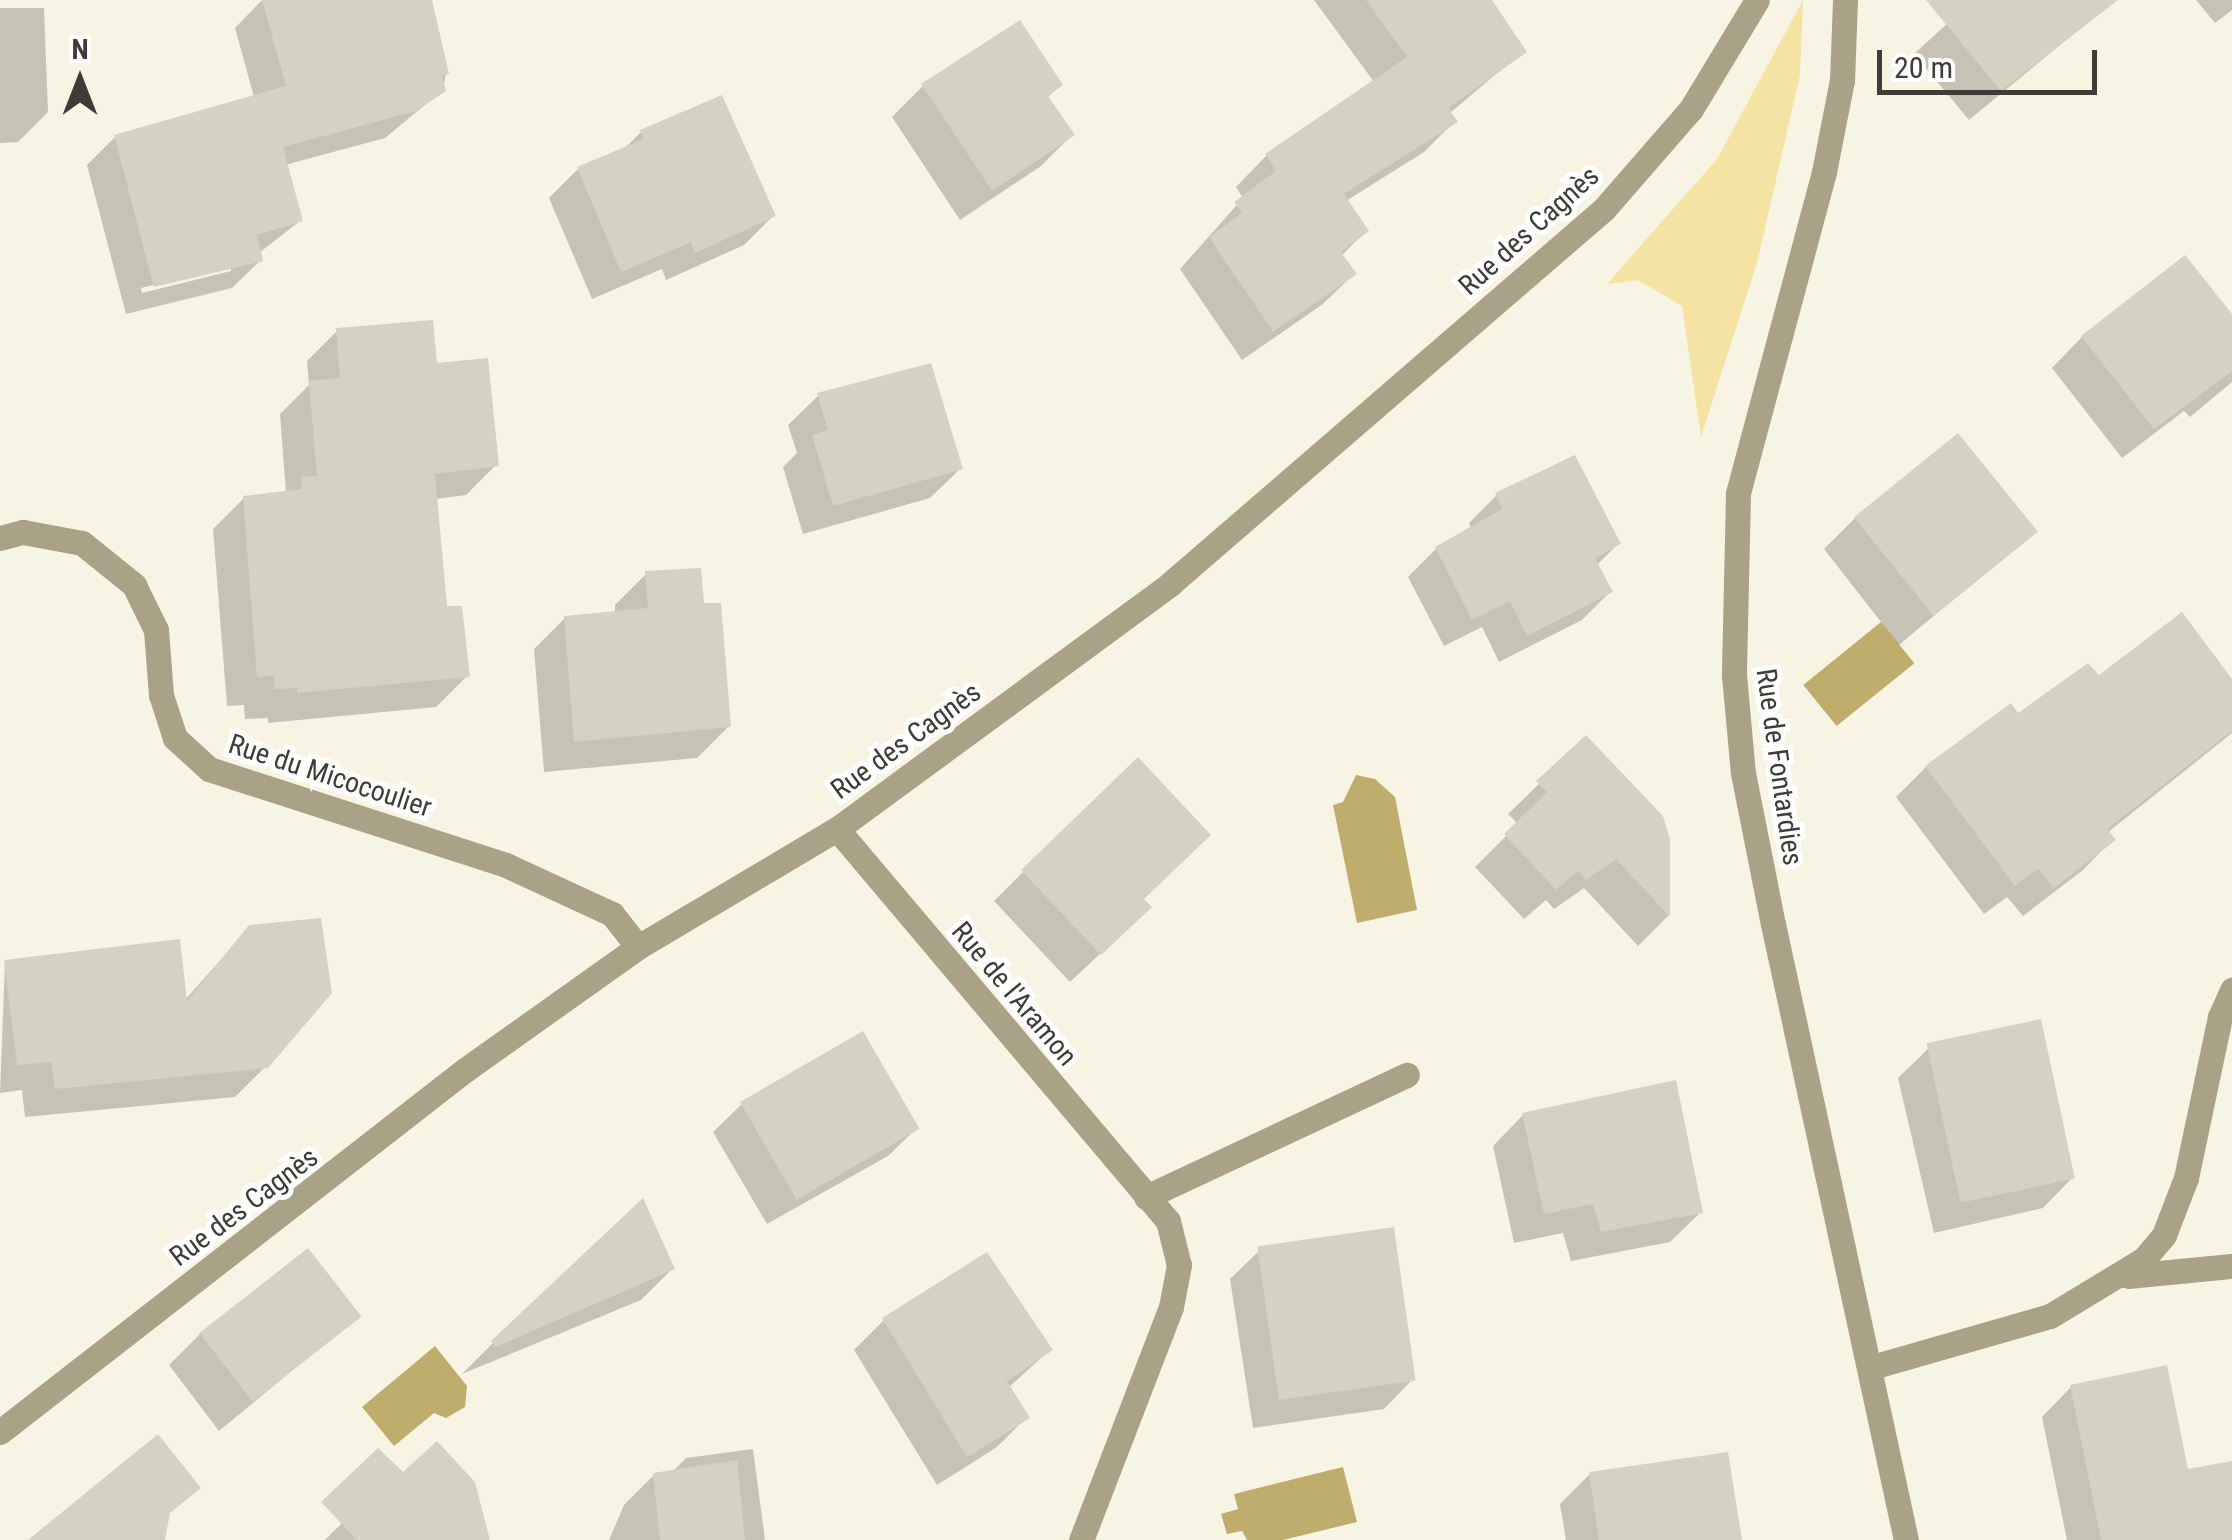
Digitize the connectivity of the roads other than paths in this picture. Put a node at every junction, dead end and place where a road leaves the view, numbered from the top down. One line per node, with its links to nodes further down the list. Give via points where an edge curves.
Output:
1 (1757, 0): 4 (street, Rue des Cagnès, via 1691,110 1604,209 1170,584)
2 (1845, 0): 11 (street, Rue de Fontardies, via 1831,135 1738,494 1731,585 1744,773)
3 (0, 538): 5 (street, Rue du Micocoulier, via 23,532 82,543 134,585 156,630 161,696 175,738 209,769 506,865 612,914)
4 (836, 829): 5 (street, Rue des Cagnès); 8 (street, Rue de l'Aramon)
5 (638, 947): 12 (street, Rue des Cagnès, via 465,1070)
6 (2232, 990): 10 (street, via 2177,1205 2164,1235)
7 (1407, 1075): 8 (street)
8 (1146, 1197): 13 (street, Rue de l'Aramon, via 1168,1221 1179,1266 1174,1293)
9 (2232, 1266): 10 (street, via 2156,1269)
10 (2122, 1278): 11 (street, via 2050,1316)
11 (1872, 1368): 14 (street, Rue de Fontardies)
12 (0, 1432)
13 (1081, 1540)
14 (1906, 1540)

